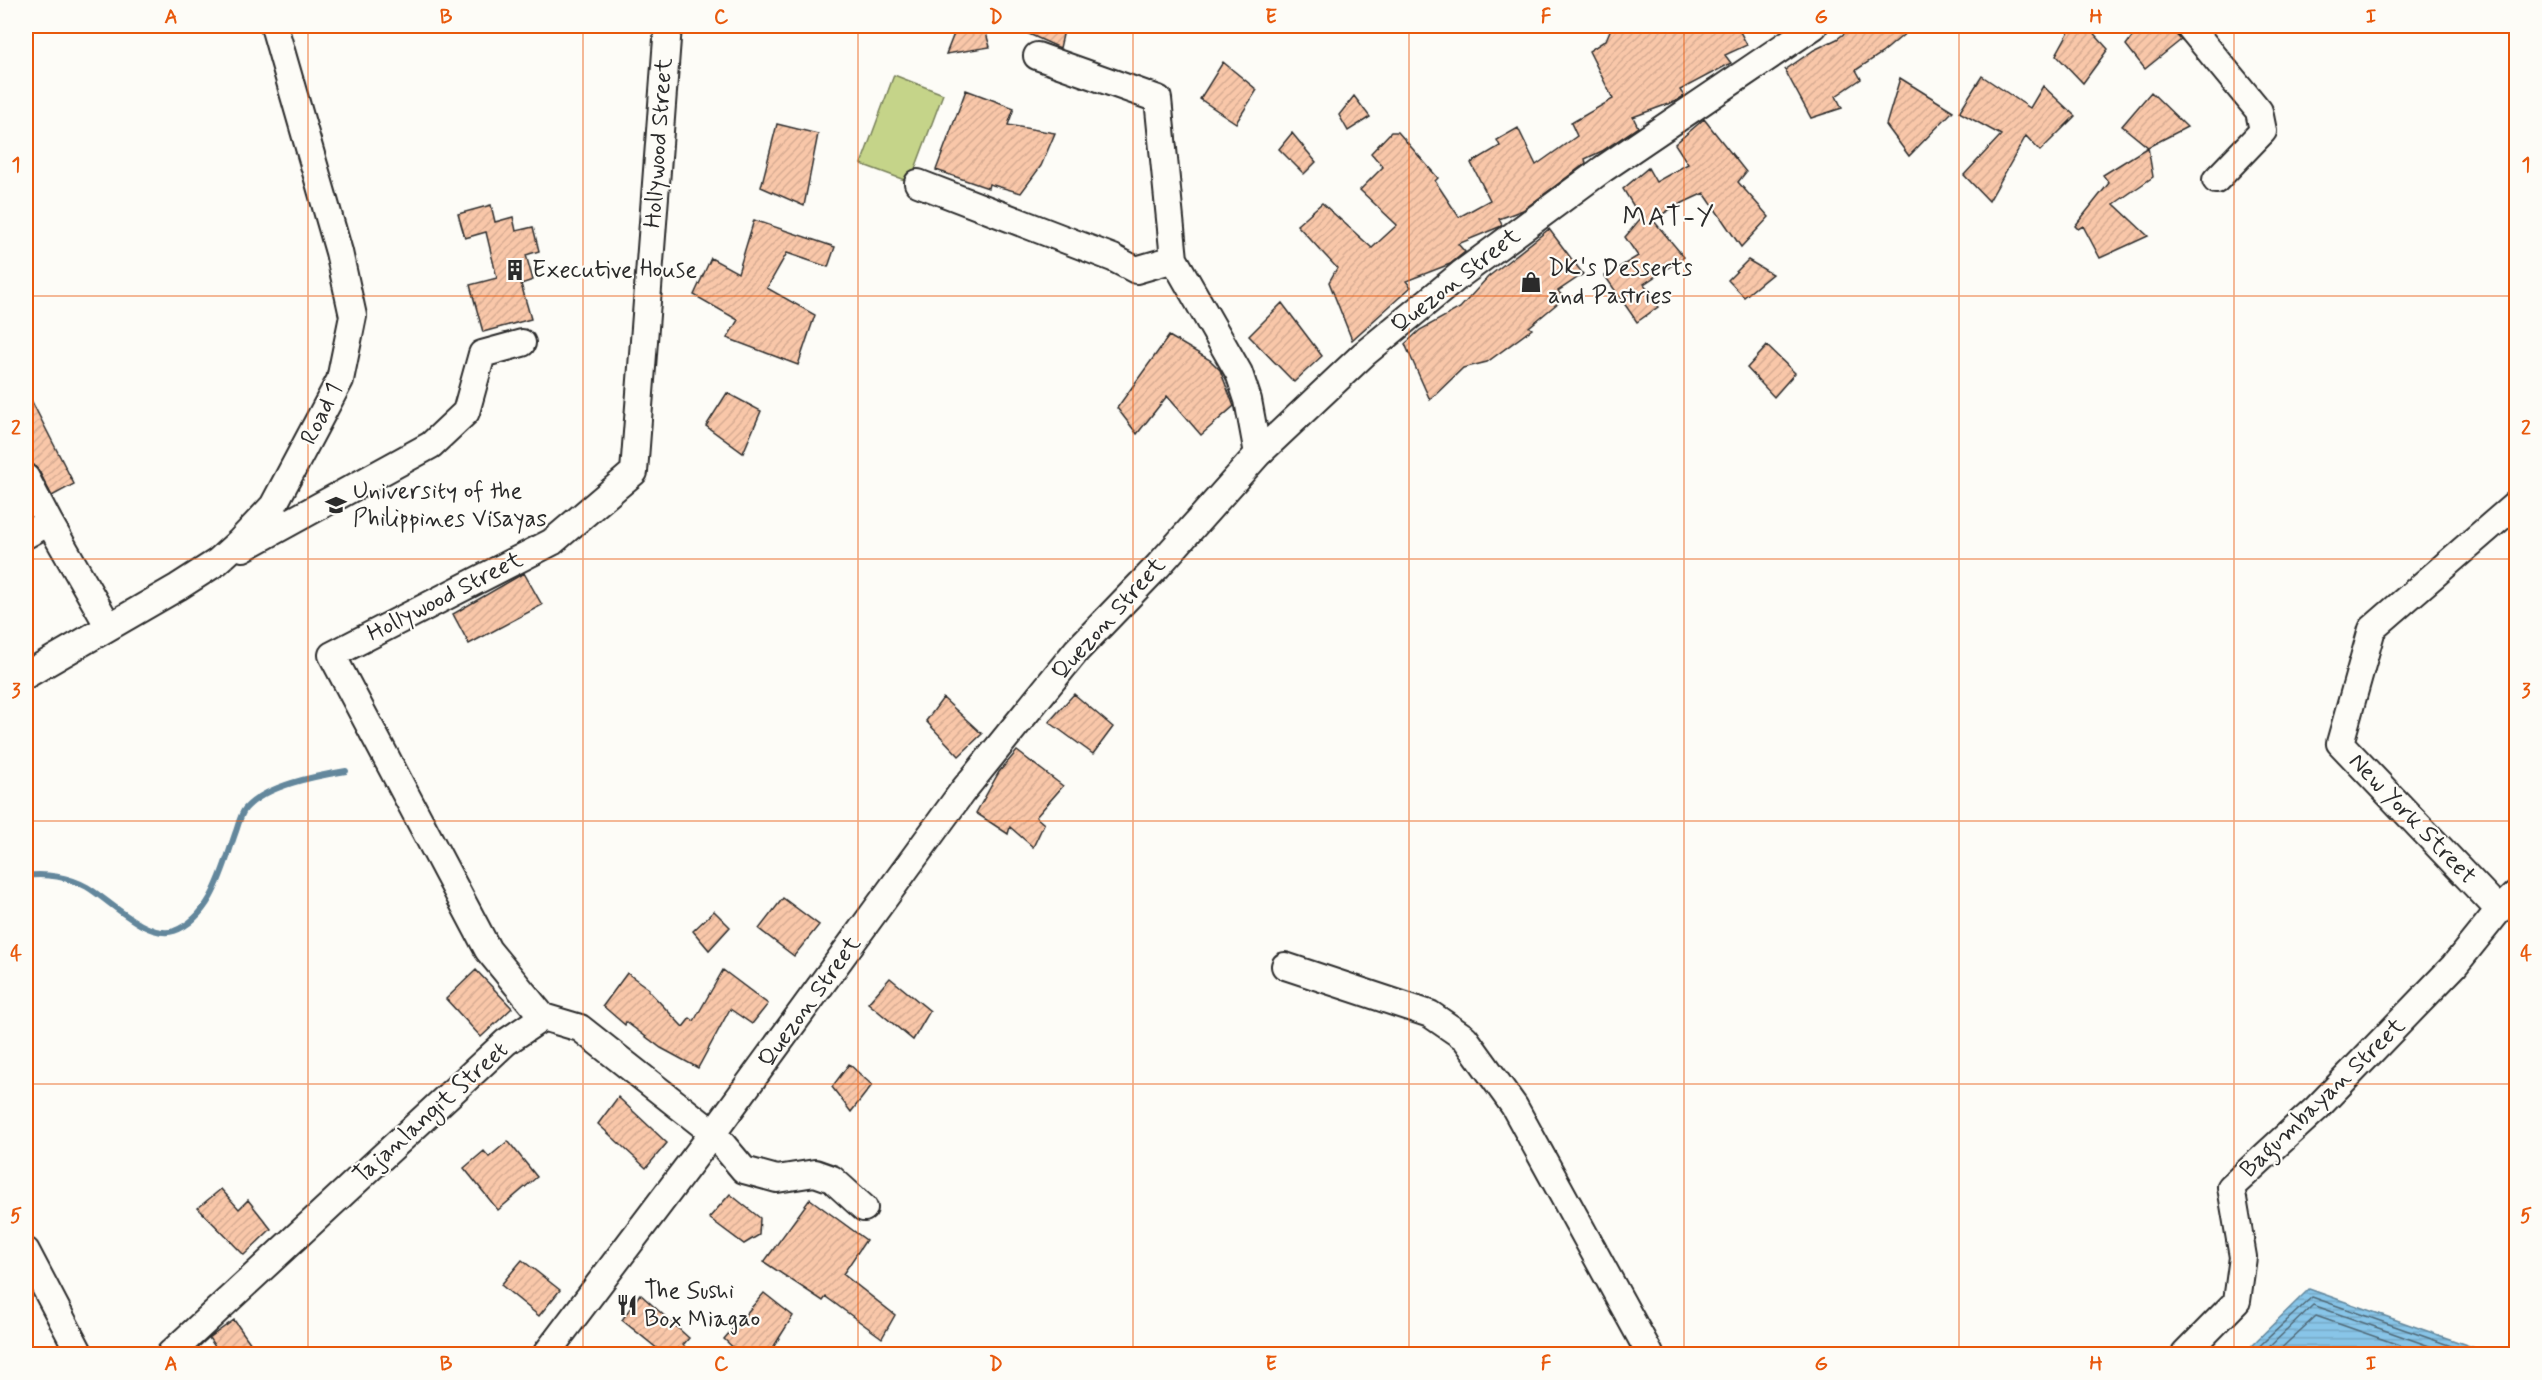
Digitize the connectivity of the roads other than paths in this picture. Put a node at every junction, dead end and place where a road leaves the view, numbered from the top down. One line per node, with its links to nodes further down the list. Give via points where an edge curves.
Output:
1 (274, 26): 15 (street, Road 1, via 339,252 353,316 340,380 296,466 273,506)
2 (668, 26): 20 (street, Hollywood Street, via 634,472 552,542 332,655 488,950)
3 (1814, 26): 10 (street, Quezon Street, via 1603,169 1461,274 1364,354)
4 (2189, 26): 6 (street, via 2259,111 2263,131)
5 (1037, 56): 8 (street, via 1158,99)
6 (2216, 180)
7 (918, 183): 8 (street, via 1136,270)
8 (1174, 259): 10 (street, via 1239,373)
9 (522, 343): 15 (street, via 482,354 466,412 431,445)
10 (1258, 454): 21 (street, Quezon Street, via 1077,650 976,774)
11 (26, 478): 13 (street)
12 (2517, 504): 18 (street, New York Street, via 2372,629 2340,743)
13 (49, 522): 14 (street); 16 (street)
14 (26, 535)
15 (217, 562): 16 (street, Road 1)
16 (109, 627): 17 (street, Road 1)
17 (26, 675)
18 (2508, 902): 28 (street, Bagumbayan Street, via 2454,966 2342,1083 2231,1187 2242,1257 2237,1301)
19 (1285, 966): 27 (street, via 1430,1014 1465,1038 1514,1106)
20 (543, 1017): 21 (street, via 580,1028); 25 (street, Tajanlangit Street, via 506,1042)
21 (713, 1133): 22 (street, via 744,1170 777,1179 815,1173 832,1179); 26 (street, Quezon Street)
22 (864, 1208)
23 (26, 1251): 24 (street)
24 (80, 1354)
25 (170, 1354)
26 (546, 1354)
27 (1650, 1354)
28 (2185, 1354)

